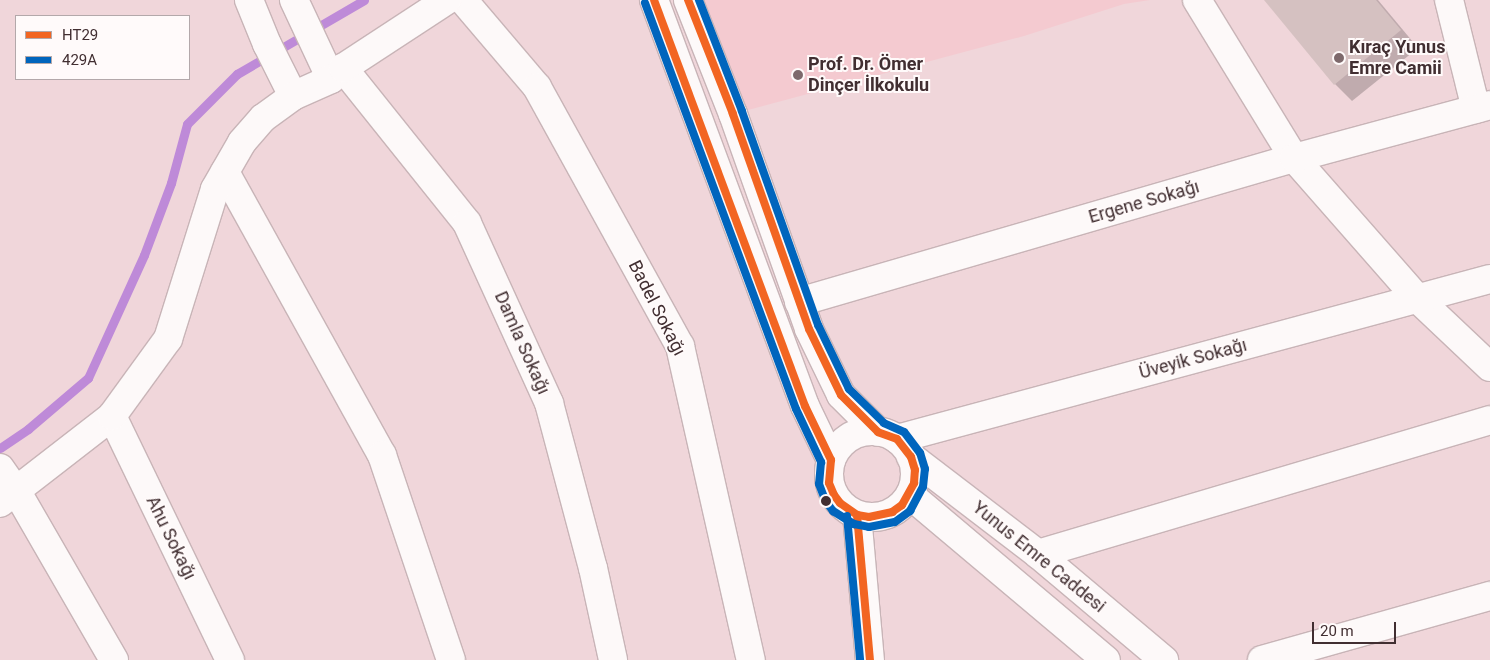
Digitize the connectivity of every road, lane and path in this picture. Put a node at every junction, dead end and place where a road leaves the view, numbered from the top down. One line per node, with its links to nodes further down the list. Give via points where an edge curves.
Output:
1 (249, 0): 10 (street)
2 (447, 0): 9 (street)
3 (463, 0): 31 (street, Badel Sokağı, via 537,87 680,346)
4 (654, 0): 21 (street, via 805,406)
5 (688, 0): 16 (street, Yunus Emre Caddesi)
6 (1197, 0): 12 (street)
7 (1450, 0): 11 (street)
8 (298, 10): 9 (street, Damla Sokağı)
9 (332, 70): 10 (street); 30 (street, Damla Sokağı, via 467,223 476,241 549,403 593,568)
10 (290, 90): 13 (street, via 242,142)
11 (1483, 107): 12 (street, Ergene Sokağı)
12 (1294, 158): 15 (street); 16 (street, Ergene Sokağı)
13 (225, 172): 18 (street, via 215,189 168,339); 29 (street, via 382,455)
14 (1490, 279): 15 (street, Üveyik Sokağı)
15 (1418, 299): 17 (street); 20 (street, Üveyik Sokağı)
16 (799, 302): 20 (street, Yunus Emre Caddesi, via 841,395)
17 (1490, 367)
18 (112, 416): 22 (street); 28 (street, Ahu Sokağı)
19 (1490, 420): 25 (street)
20 (895, 443): 21 (street, via 863,432 838,447); 23 (street, via 915,470); 25 (street, Yunus Emre Caddesi)
21 (831, 460): 24 (street, via 830,483 834,494 840,503)
22 (6, 486): 27 (street)
23 (910, 495): 24 (street, via 892,512 875,517); 33 (street, Yunus Emre Caddesi)
24 (857, 515): 32 (street)
25 (1038, 554): 34 (street, Yunus Emre Caddesi)
26 (1490, 596): 35 (street)
27 (114, 660)
28 (230, 660)
29 (452, 660)
30 (613, 660)
31 (751, 660)
32 (870, 660)
33 (1106, 660)
34 (1164, 660)
35 (1262, 660)

